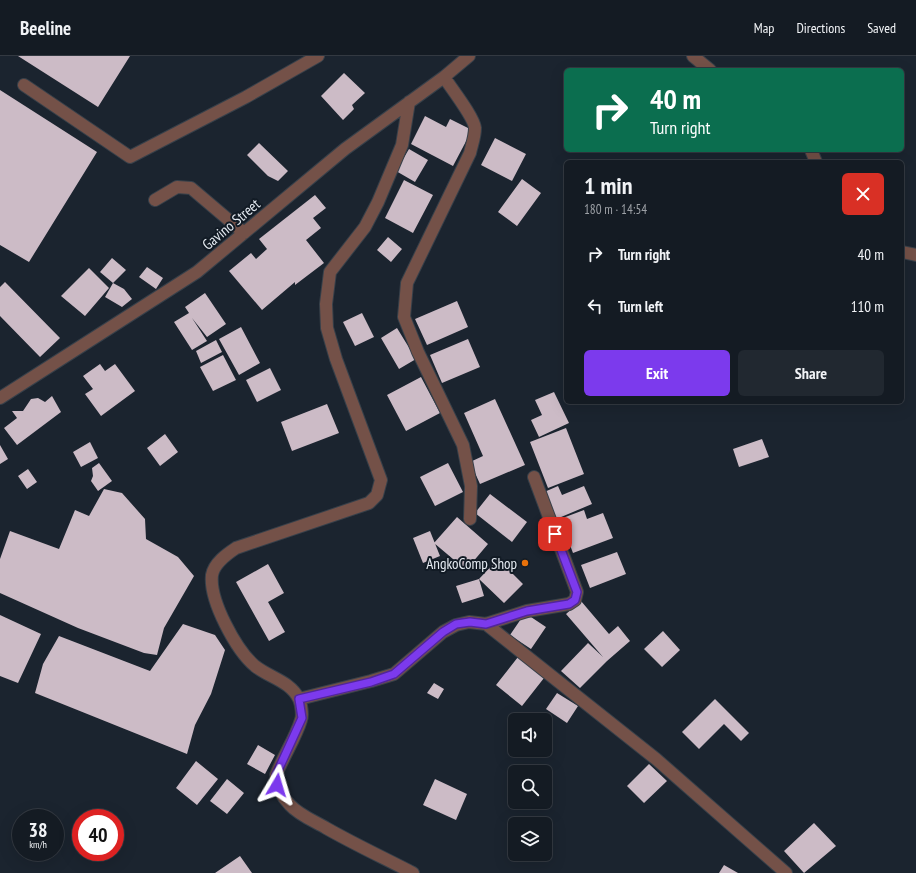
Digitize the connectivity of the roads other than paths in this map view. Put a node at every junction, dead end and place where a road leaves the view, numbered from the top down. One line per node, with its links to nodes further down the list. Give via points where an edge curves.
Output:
1 (318, 56): 6 (street, via 246,97 130,157)
2 (469, 56): 5 (street, Gavino Street)
3 (693, 56): 4 (street)
4 (708, 68)
5 (444, 77): 7 (street, Gavino Street); 14 (street, via 471,119 474,138 470,153 406,284 404,317 418,352 464,445 471,486)
6 (24, 85)
7 (409, 102): 9 (street, Gavino Street, via 345,149); 16 (street, via 402,146 365,227 330,272 326,304 327,328 336,359 381,480 377,495 369,503 236,548 223,557 212,573 213,589 227,627 241,651 256,667 288,685)
8 (155, 200): 9 (street, via 177,186 191,188)
9 (244, 233): 12 (street, Gavino Street, via 184,281)
10 (904, 252): 11 (street)
11 (916, 255)
12 (0, 398)
13 (534, 477): 15 (street, via 577,592 575,600 569,604 527,611)
14 (470, 519)
15 (486, 624): 16 (street, via 456,624 394,674); 18 (street, via 656,759)
16 (299, 699): 17 (street, via 302,718 276,775 283,798 308,818)
17 (409, 872)
18 (786, 873)

